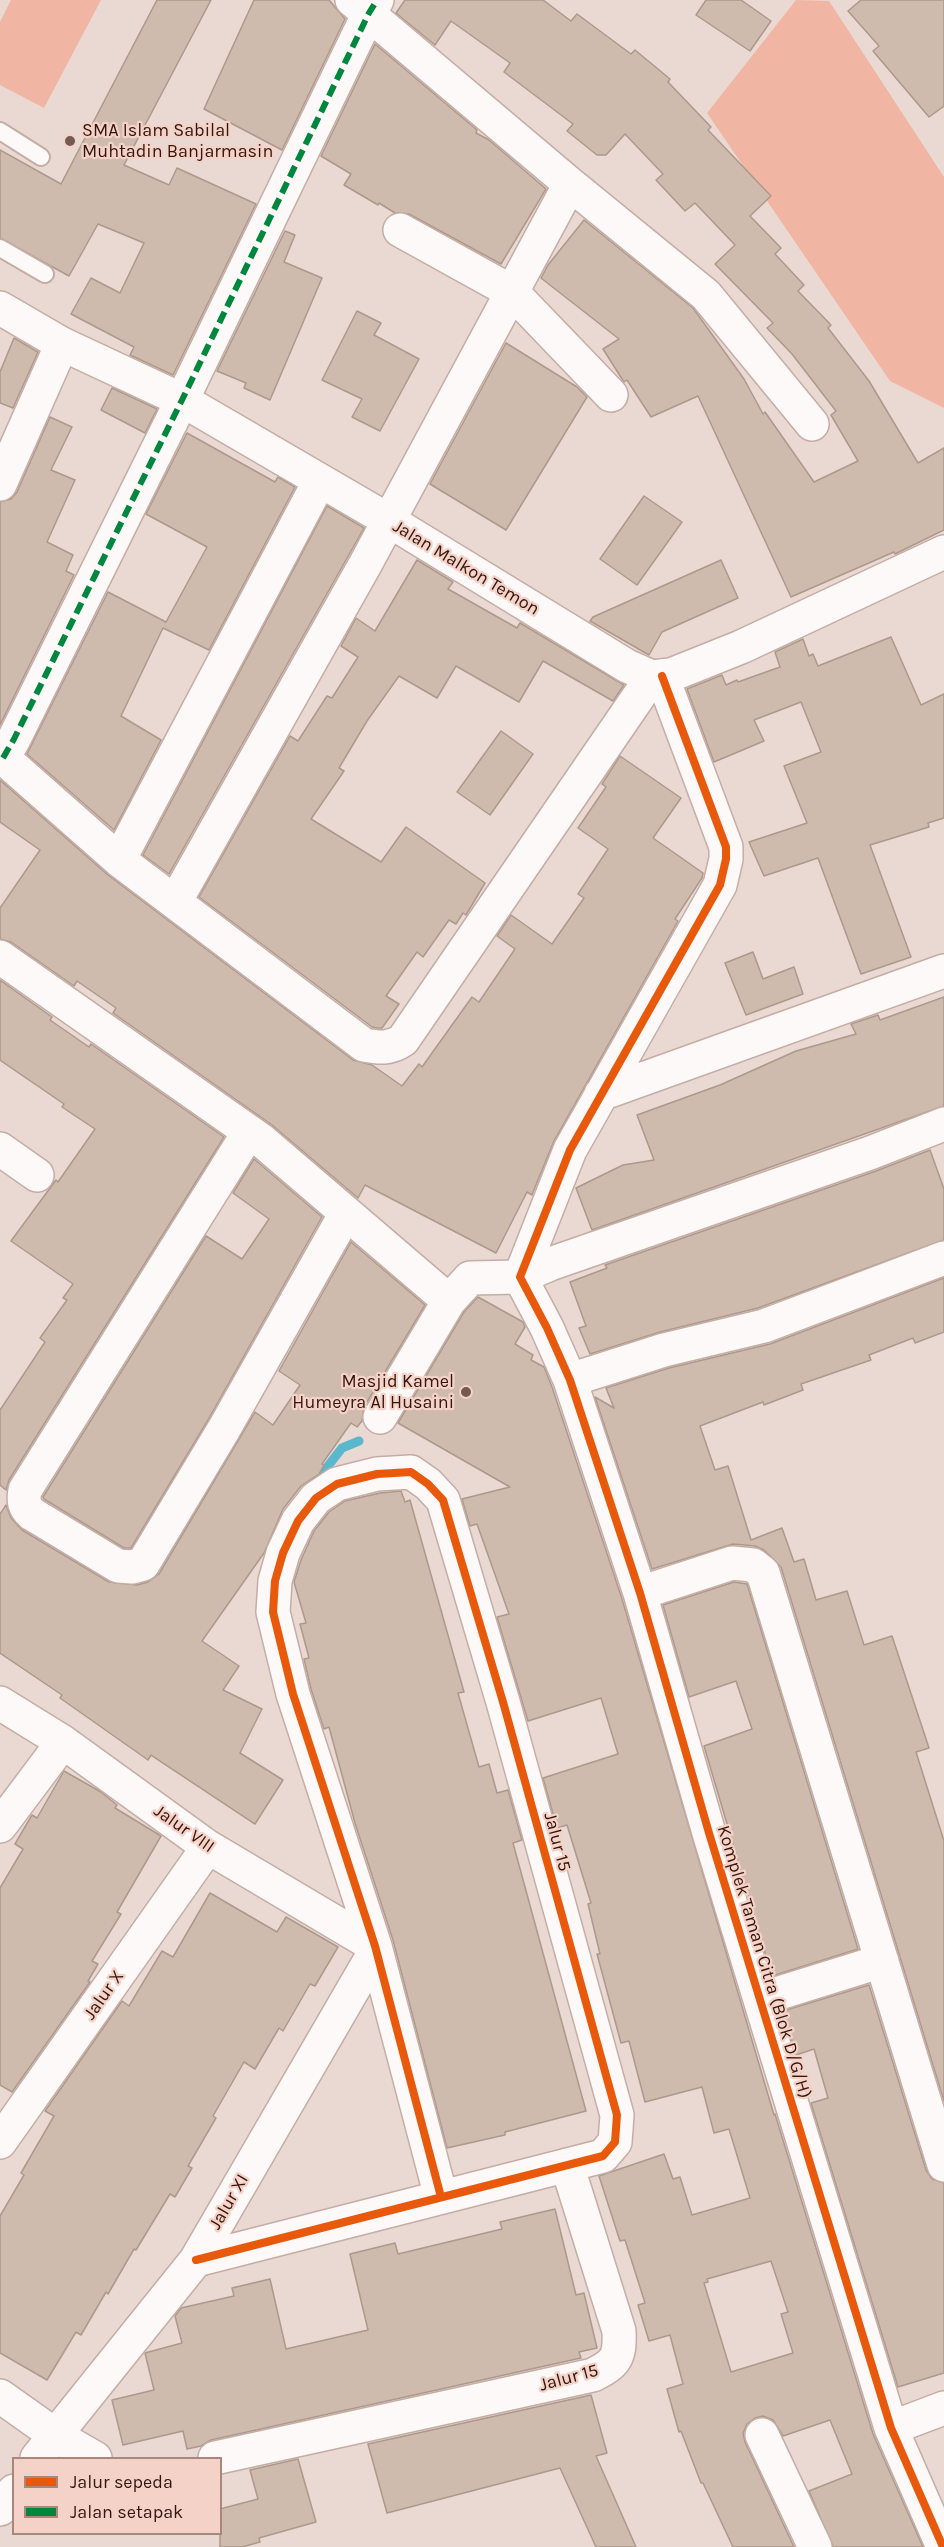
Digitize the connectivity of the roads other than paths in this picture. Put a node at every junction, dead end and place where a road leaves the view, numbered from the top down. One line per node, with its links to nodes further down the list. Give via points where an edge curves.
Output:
1 (366, 4): 4 (street); 12 (street)
2 (0, 131): 3 (lane)
3 (41, 157)
4 (570, 184): 8 (street); 13 (street, via 706,295)
5 (400, 230): 8 (street)
6 (0, 248): 7 (lane)
7 (45, 274)
8 (512, 292): 11 (street); 16 (street)
9 (0, 308): 10 (street, Jalan Malkon Temon)
10 (62, 344): 12 (street, Jalan Malkon Temon); 15 (street)
11 (611, 395)
12 (182, 400): 14 (street, Jalan Malkon Temon); 19 (street, via 19,729)
13 (812, 424)
14 (319, 482): 16 (street, Jalan Malkon Temon); 20 (street)
15 (0, 484)
16 (388, 520): 18 (street, Jalan Malkon Temon, via 627,666); 21 (street)
17 (944, 552): 18 (street, via 741,647)
18 (657, 677): 21 (street, via 404,1040 394,1046 382,1049 364,1045); 24 (street, via 726,847 726,859 720,885)
19 (1, 756): 20 (street)
20 (119, 860): 21 (street)
21 (175, 902)
22 (0, 957): 26 (street)
23 (944, 971): 24 (street)
24 (601, 1094): 31 (street, via 570,1150)
25 (944, 1124): 31 (street)
26 (249, 1132): 29 (street); 29 (street, via 25,1490 23,1498 32,1514 118,1566 143,1564)
27 (0, 1149): 28 (street)
28 (37, 1175)
29 (346, 1212): 32 (street)
30 (944, 1258): 33 (street, via 764,1326 664,1350)
31 (520, 1277): 32 (street, via 470,1278); 33 (street, Komplek Taman Citra (Blok D/G/H))
32 (449, 1300): 34 (street)
33 (570, 1380): 35 (street, Komplek Taman Citra (Blok D/G/H))
34 (380, 1417)
35 (640, 1593): 41 (street, via 732,1563 753,1565 763,1573); 42 (street, Komplek Taman Citra (Blok D/G/H))
36 (0, 1702): 37 (street, Jalur VIII)
37 (63, 1742): 38 (street); 39 (street, Jalur VIII)
38 (0, 1826)
39 (208, 1847): 40 (street, Jalur VIII); 43 (street, Jalur X)
40 (376, 1948): 44 (street, Jalur 15, via 292,1694 273,1612 275,1581 298,1521 316,1498 337,1484 377,1474 411,1472 443,1500 503,1702 616,2115 615,2142 603,2156); 46 (street); 47 (street, Jalur XI)
41 (882, 1961): 42 (street); 45 (street)
42 (760, 1999): 50 (street, Komplek Taman Citra (Blok D/G/H))
43 (0, 2142)
44 (567, 2165): 46 (street); 54 (street, Jalur 15, via 619,2331 620,2350 611,2366 593,2374)
45 (944, 2165)
46 (441, 2197): 47 (street)
47 (196, 2260): 52 (street, Jalur XI)
48 (0, 2396): 52 (street)
49 (944, 2408): 50 (street)
50 (891, 2428): 58 (street, Komplek Taman Citra (Blok D/G/H))
51 (762, 2435): 57 (street)
52 (46, 2447): 53 (street)
53 (91, 2457)
54 (220, 2457)
55 (12, 2494): 56 (street)
56 (0, 2509)
57 (815, 2547)
58 (943, 2547)

